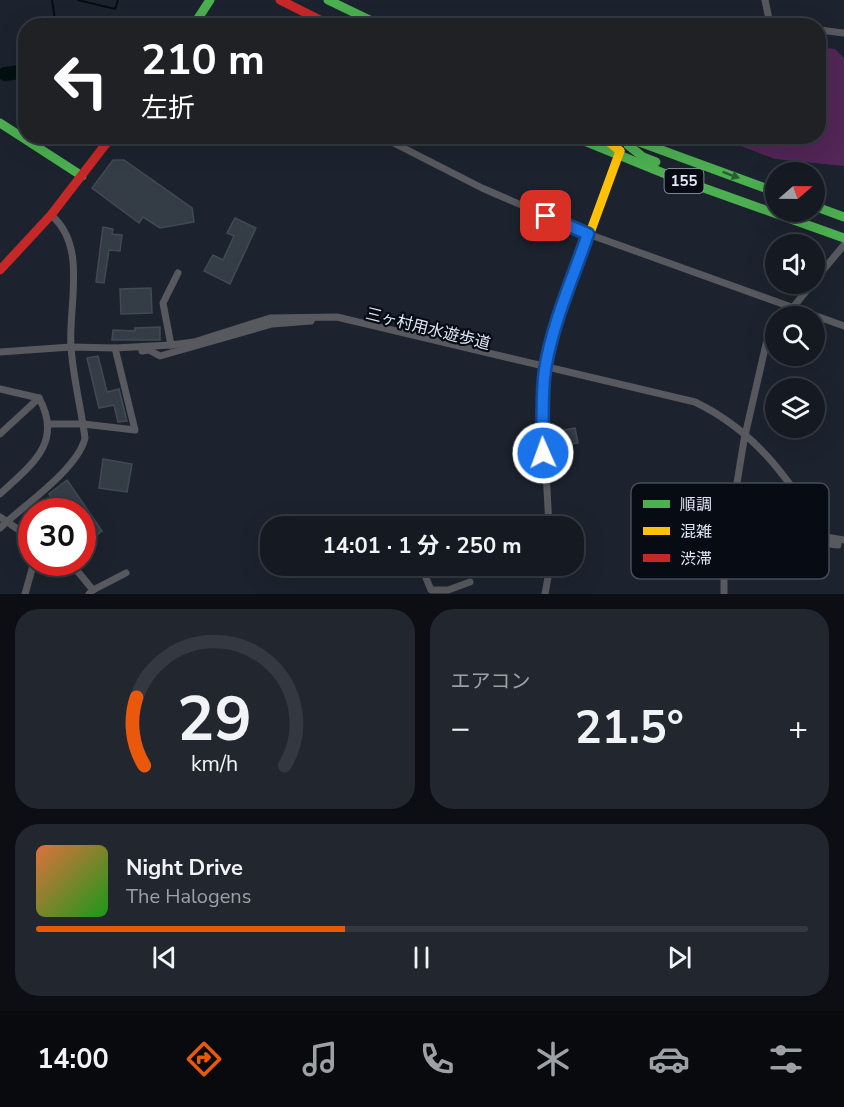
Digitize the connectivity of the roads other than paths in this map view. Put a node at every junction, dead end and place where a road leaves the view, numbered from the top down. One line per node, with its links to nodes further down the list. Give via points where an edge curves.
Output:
1 (210, 0): 5 (main road)
2 (280, 0): 6 (main road)
3 (328, 0): 7 (main road)
4 (765, 0): 8 (street)
5 (198, 18)
6 (316, 18)
7 (365, 18)
8 (769, 18)
9 (826, 31): 10 (street)
10 (844, 33)
11 (0, 123): 12 (main road)
12 (18, 135)
13 (32, 144): 17 (main road)
14 (106, 144): 17 (main road)
15 (396, 144): 23 (street, via 482,188)
16 (626, 144): 18 (main road, 155, one-way to 18); 19 (main road, 155); 19 (main road, via 642,157 714,186); 23 (main road)
17 (82, 176): 21 (main road)
18 (765, 188)
19 (732, 199): 24 (main road, 155)
20 (825, 210): 22 (main road)
21 (51, 215): 27 (main road); 35 (street, via 62,224 72,251)
22 (844, 217)
23 (588, 234): 30 (street); 39 (main road)
24 (844, 238)
25 (844, 245): 26 (street)
26 (825, 268)
27 (0, 270)
28 (178, 273): 34 (street, via 163,303)
29 (803, 294): 31 (street)
30 (786, 306)
31 (794, 306)
32 (825, 319): 33 (street)
33 (844, 326)
34 (171, 345): 37 (street); 39 (street, via 194,342 270,318 338,317)
35 (71, 347): 37 (street); 38 (street); 43 (street)
36 (765, 348): 45 (street)
37 (116, 350): 39 (street, 三ヶ村用水遊歩道, via 149,350 160,356 272,324 342,322); 43 (street, via 135,430)
38 (0, 352)
39 (545, 369): 45 (street, via 695,402 739,429); 49 (street, via 542,398)
40 (0, 389): 41 (street)
41 (39, 398): 42 (street); 44 (street)
42 (49, 424): 43 (street); 48 (street, via 45,447)
43 (83, 424): 50 (street, via 82,451)
44 (0, 434)
45 (745, 438): 46 (street); 47 (street, via 772,459)
46 (737, 483)
47 (789, 483)
48 (0, 494)
49 (548, 516)
50 (2, 522): 51 (street)
51 (18, 531)
52 (829, 538): 53 (street)
53 (844, 542)
54 (126, 573): 60 (street)
55 (30, 576): 61 (street)
56 (80, 576): 60 (street)
57 (425, 576): 59 (street, via 430,590 448,590)
58 (548, 576): 62 (street)
59 (470, 582)
60 (91, 592)
61 (25, 594)
62 (545, 594)

